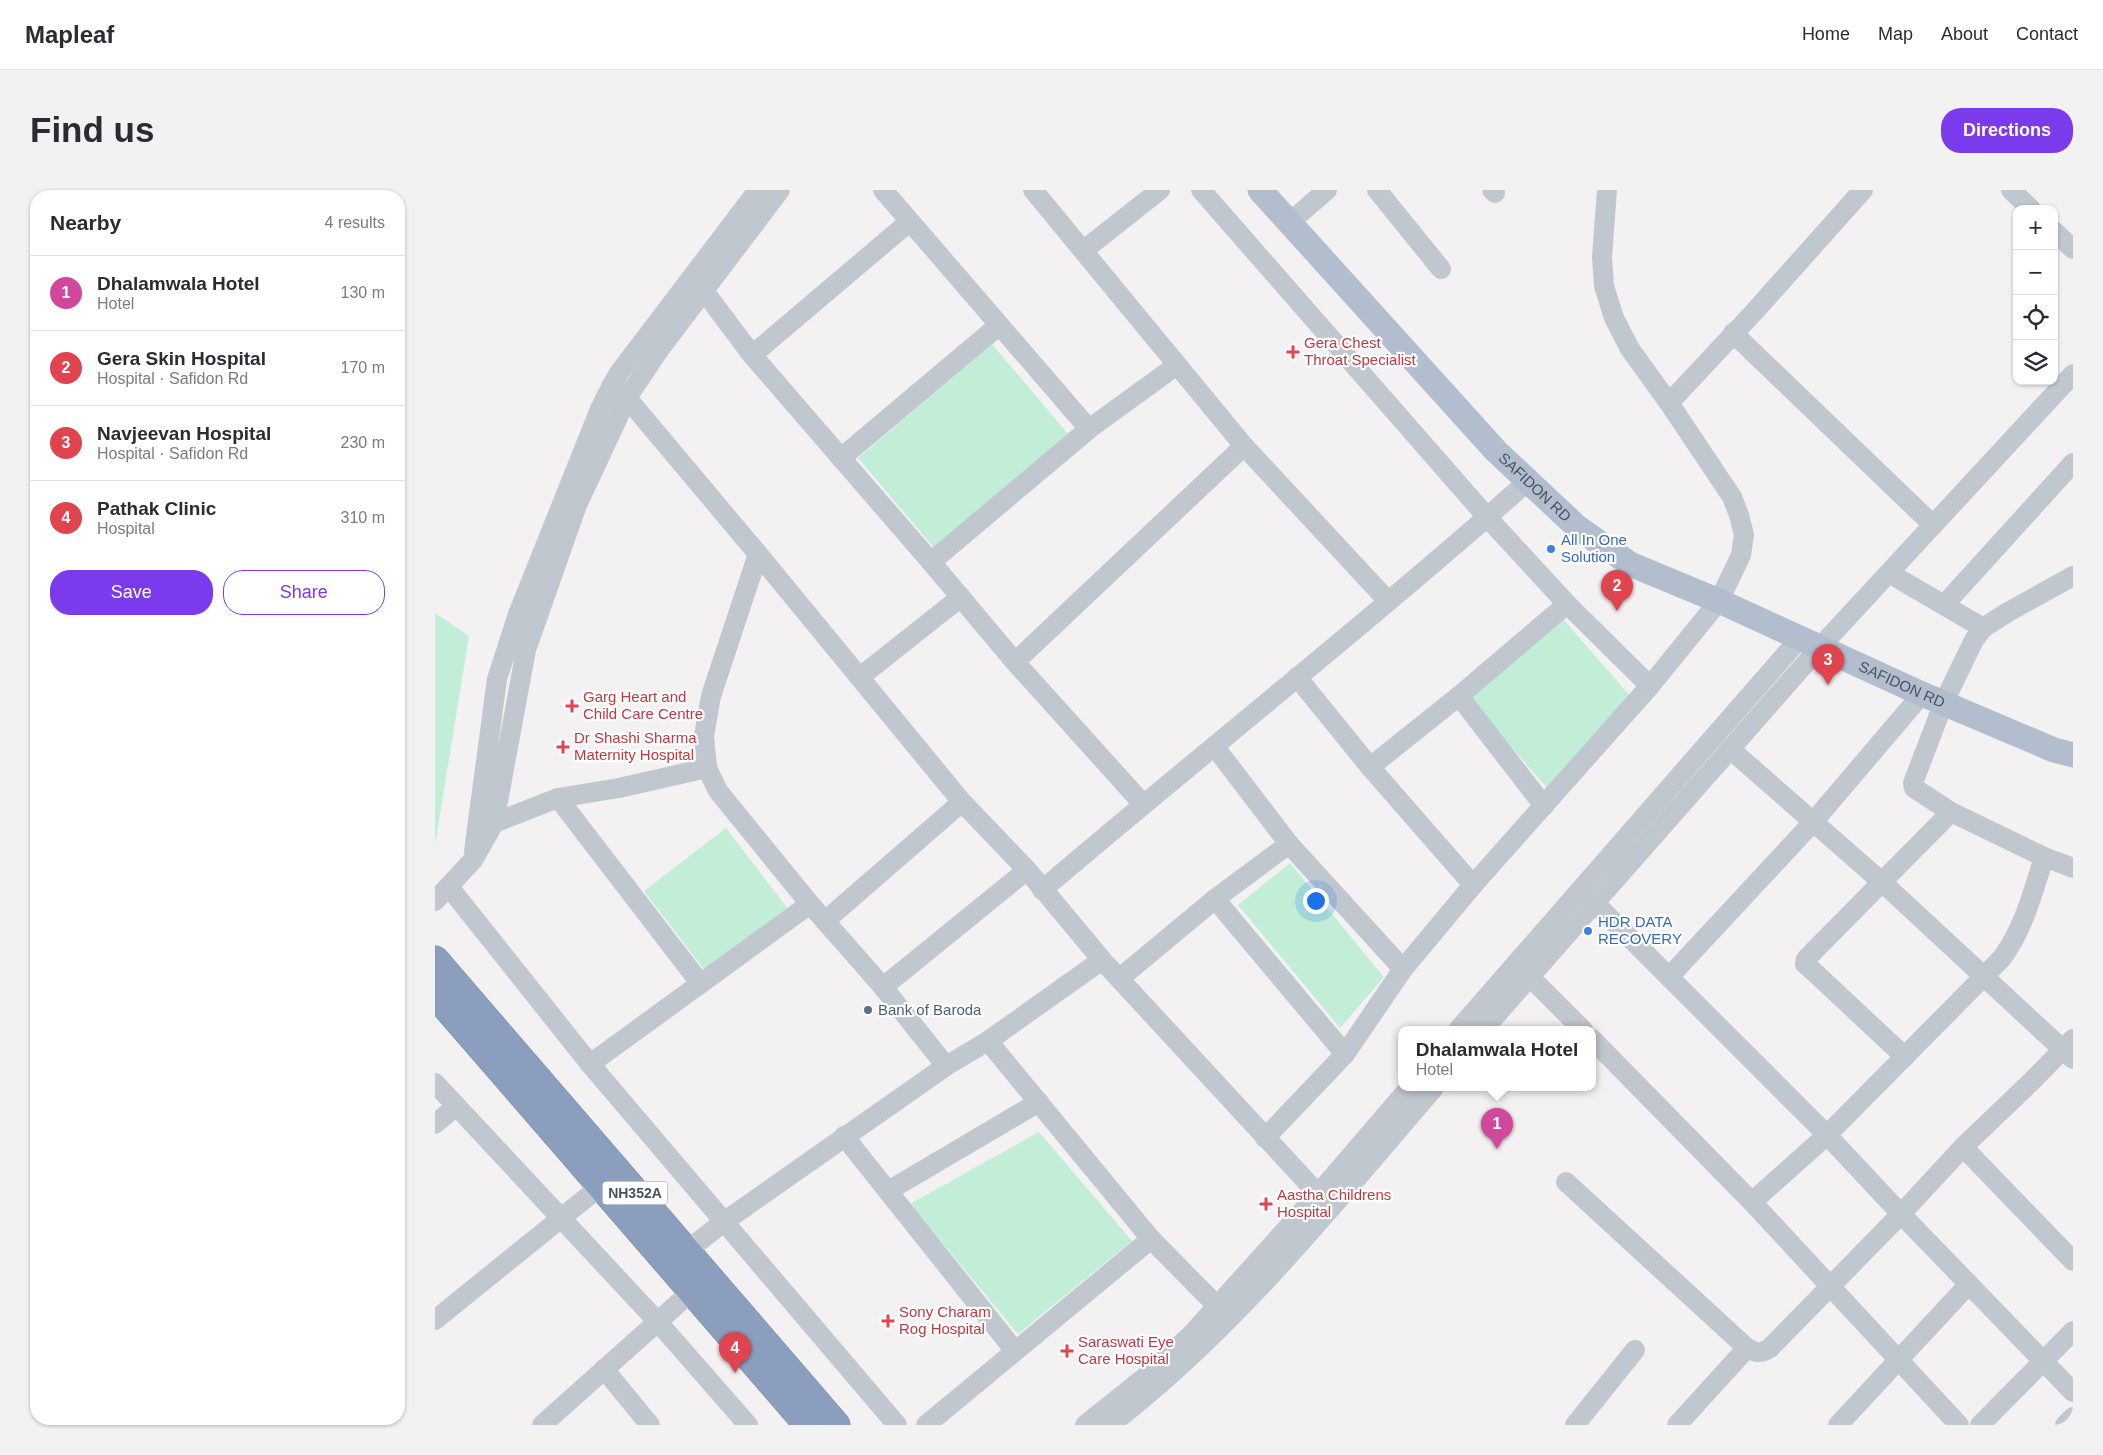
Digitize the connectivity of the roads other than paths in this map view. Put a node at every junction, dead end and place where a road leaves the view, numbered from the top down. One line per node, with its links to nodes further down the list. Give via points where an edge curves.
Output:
1 (883, 190): 13 (street)
2 (1033, 190): 17 (street)
3 (1160, 190): 17 (street)
4 (1201, 190): 32 (street)
5 (1260, 190): 14 (main road, SAFIDON RD)
6 (1327, 190): 14 (street)
7 (1377, 190): 18 (street)
8 (1607, 190): 26 (street, via 1602,256 1604,286 1614,318 1630,349)
9 (1863, 190): 21 (street)
10 (2011, 190): 12 (street)
11 (767, 193): 19 (street); 25 (street, via 619,373)
12 (2027, 205)
13 (909, 222): 20 (street); 22 (street)
14 (1289, 224): 31 (main road, SAFIDON RD)
15 (2058, 235): 16 (street)
16 (2073, 249)
17 (1084, 250): 23 (street)
18 (1441, 268)
19 (704, 291): 22 (street); 25 (street, via 659,350)
20 (998, 326): 27 (street); 29 (street)
21 (1733, 334): 26 (street); 33 (street)
22 (752, 355): 29 (street)
23 (1177, 365): 27 (street); 28 (street)
24 (2073, 374): 33 (street)
25 (619, 393): 34 (street); 63 (street, via 526,650); 66 (street, via 589,435 504,655 496,689)
26 (1669, 403): 40 (street, via 1732,497 1739,515 1744,535 1741,555)
27 (1089, 430): 35 (street)
28 (1244, 446): 39 (street); 45 (street)
29 (841, 458): 35 (street)
30 (2073, 463): 42 (street)
31 (1527, 482): 32 (street); 40 (main road, SAFIDON RD, via 1577,527 1630,564)
32 (1487, 517): 39 (street); 41 (street)
33 (1933, 525): 36 (street)
34 (758, 554): 46 (street); 56 (street, via 711,696 704,736)
35 (931, 562): 38 (street)
36 (1889, 573): 42 (street); 44 (street)
37 (2073, 576): 43 (street)
38 (961, 597): 45 (street); 46 (street)
39 (1388, 601): 47 (street)
40 (1719, 601): 44 (main road, SAFIDON RD); 48 (street)
41 (1567, 604): 48 (street); 50 (street)
42 (1944, 605): 43 (street)
43 (1983, 628): 51 (street)
44 (1810, 642): 49 (main road, SAFIDON RD); 53 (street); 80 (street)
45 (1015, 662): 59 (street)
46 (860, 677): 58 (street)
47 (1297, 677): 52 (street); 55 (street)
48 (1650, 686): 60 (street)
49 (1921, 694): 51 (main road, SAFIDON RD); 62 (street)
50 (1459, 696): 55 (street); 60 (street)
51 (1944, 702): 54 (main road, SAFIDON RD); 61 (street, via 1913,783 1914,788)
52 (1215, 747): 59 (street); 64 (street)
53 (1730, 749): 62 (street); 74 (street)
54 (2067, 756)
55 (1370, 767): 70 (street)
56 (707, 768): 57 (street); 75 (street, via 718,790)
57 (558, 798): 63 (street); 84 (street)
58 (962, 802): 68 (street); 76 (street)
59 (1143, 804): 71 (street)
60 (1544, 806): 70 (street)
61 (1951, 812): 65 (street); 69 (street)
62 (1814, 821): 69 (street); 81 (street)
63 (494, 823): 66 (street)
64 (1289, 844): 73 (street); 79 (street)
65 (2044, 858): 67 (street); 83 (street, via 2014,942)
66 (473, 860): 72 (street)
67 (2073, 868)
68 (1027, 870): 71 (street); 85 (street)
69 (1883, 883): 83 (street); 94 (street, via 1819,944 1805,964)
70 (1473, 885): 79 (street)
71 (1042, 890): 78 (street)
72 (442, 894): 95 (street)
73 (1215, 899): 82 (street); 93 (street)
74 (1594, 902): 80 (street); 81 (street)
75 (809, 904): 76 (street); 84 (street)
76 (825, 921): 85 (street)
77 (435, 960): 116 (highway, NH352A)
78 (1102, 960): 82 (street); 90 (street)
79 (1403, 968): 93 (street)
80 (1523, 969): 87 (street); 88 (street); 89 (street)
81 (1669, 977): 103 (street)
82 (1121, 978): 105 (street)
83 (1983, 978): 92 (street); 94 (street)
84 (700, 983): 95 (street)
85 (883, 987): 96 (street)
86 (435, 994): 108 (highway, NH352A)
87 (1463, 1026)
88 (1486, 1026)
89 (1579, 1026)
90 (988, 1041): 96 (street); 100 (street)
91 (1596, 1043): 111 (street)
92 (2070, 1049): 106 (street)
93 (1345, 1054): 105 (street)
94 (1905, 1057): 103 (street)
95 (590, 1064): 114 (street)
96 (946, 1066): 104 (street)
97 (435, 1082): 101 (street)
98 (1407, 1091): 110 (street)
99 (1430, 1091): 110 (street)
100 (1039, 1102): 109 (street); 115 (street)
101 (455, 1107): 102 (street); 113 (street)
102 (435, 1124)
103 (1827, 1135): 111 (street); 112 (street)
104 (845, 1136): 109 (street); 114 (street)
105 (1265, 1138): 110 (street)
106 (1963, 1147): 112 (street); 117 (street)
107 (1566, 1182): 125 (street)
108 (602, 1184): 113 (street); 116 (highway, NH352A)
109 (888, 1191): 127 (street)
110 (1324, 1201): 121 (street)
111 (1752, 1202): 119 (street)
112 (1901, 1214): 118 (street); 119 (street)
113 (559, 1217): 122 (street); 123 (street)
114 (725, 1221): 116 (street); 138 (street)
115 (1151, 1238): 121 (street); 127 (street)
116 (678, 1258): 120 (highway, NH352A); 137 (highway, NH352A)
117 (2073, 1261)
118 (1969, 1284): 128 (street); 129 (street)
119 (1831, 1287): 125 (street, via 1771,1348 1764,1352); 128 (street)
120 (692, 1291): 123 (street); 134 (highway, NH352A)
121 (1223, 1312): 140 (street); 141 (street, via 1178,1369)
122 (435, 1320)
123 (657, 1322): 130 (street); 136 (street)
124 (2073, 1331): 129 (street)
125 (1747, 1348): 143 (street)
126 (1635, 1350): 142 (street)
127 (1015, 1351): 139 (street)
128 (1898, 1358): 144 (street); 145 (street)
129 (2044, 1361): 131 (street); 146 (street)
130 (604, 1369): 133 (street); 135 (street)
131 (2073, 1392)
132 (2073, 1417): 147 (street)
133 (546, 1424)
134 (805, 1424)
135 (650, 1425)
136 (748, 1425)
137 (835, 1425)
138 (897, 1425)
139 (926, 1425)
140 (1085, 1425)
141 (1110, 1425)
142 (1575, 1425)
143 (1677, 1425)
144 (1838, 1425)
145 (1959, 1425)
146 (1980, 1425)
147 (2065, 1425)

